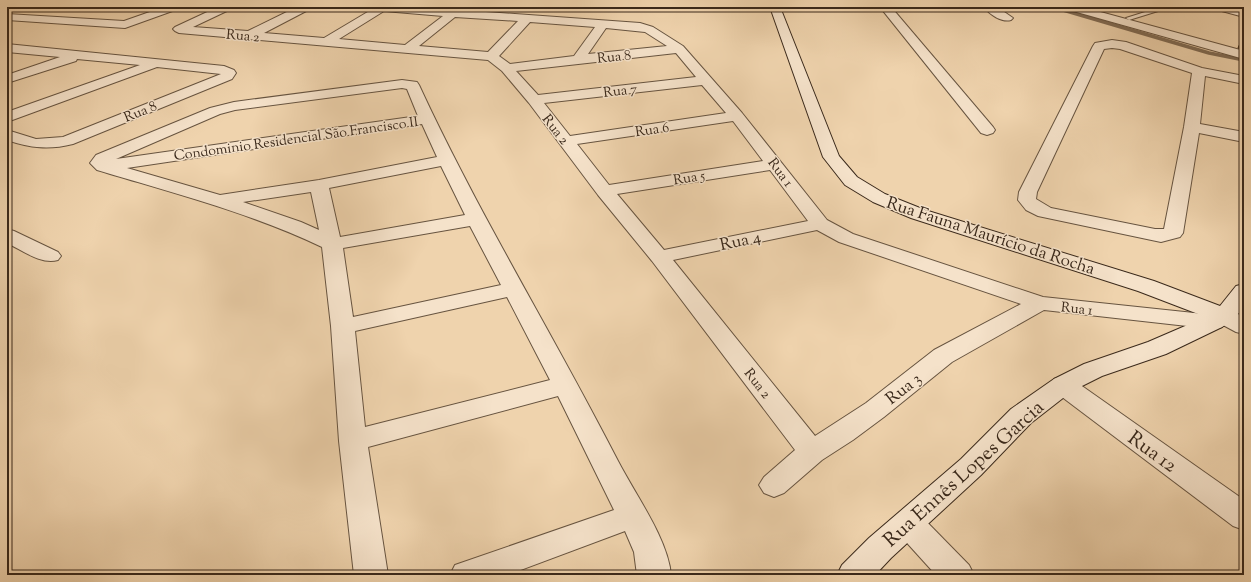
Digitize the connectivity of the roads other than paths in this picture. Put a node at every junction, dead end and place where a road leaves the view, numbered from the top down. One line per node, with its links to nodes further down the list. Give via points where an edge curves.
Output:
1 (174, 7): 17 (street, via 125,25)
2 (227, 7): 22 (street, Rua 2, via 179,29)
3 (306, 7): 22 (street)
4 (373, 7): 13 (street, Rua 1)
5 (648, 7): 14 (street)
6 (658, 7): 14 (street)
7 (774, 7): 64 (street, Rua Fauna Maurício da Rocha, via 831,157 851,181 879,198 918,214 1146,286)
8 (885, 7): 43 (street)
9 (989, 7): 19 (street)
10 (1070, 7): 27 (street)
11 (1168, 7): 20 (lane)
12 (1210, 7): 16 (lane)
13 (381, 8): 15 (street, Rua 1); 23 (street)
14 (651, 8)
15 (453, 13): 18 (street, Rua 1); 25 (street)
16 (1244, 15)
17 (7, 17)
18 (528, 18): 21 (street, Rua 1); 29 (street)
19 (1007, 18)
20 (1129, 18)
21 (604, 24): 26 (street, Rua 1, via 649,29); 30 (street)
22 (250, 35): 23 (street, Rua 2)
23 (326, 42): 25 (street, Rua 2)
24 (7, 48): 28 (street)
25 (407, 49): 29 (street, Rua 2)
26 (679, 49): 30 (street, Rua 8); 36 (street, Rua 1)
27 (1244, 55)
28 (78, 56): 32 (street); 35 (street)
29 (491, 56): 31 (street, Rua 8); 33 (street, Rua 2)
30 (577, 60): 31 (street, Rua 8)
31 (549, 62): 33 (street, Rua 8)
32 (158, 63): 39 (street); 44 (street, Rua 8, via 224,70 229,73 227,76 53,144 36,145)
33 (507, 68): 38 (street, Rua 2)
34 (1199, 71): 37 (street); 42 (street); 42 (street, via 1129,47 1112,44 1099,46 1028,192 1027,200 1045,212 1155,235 1173,233)
35 (7, 79)
36 (707, 80): 38 (street, Rua 7); 40 (street, Rua 1)
37 (1244, 80)
38 (534, 100): 46 (street, Rua 2)
39 (7, 116)
40 (737, 116): 46 (street, Rua 6); 49 (street, Rua 1)
41 (426, 119): 47 (street, Condominio Residencial São Francisco II); 48 (street, Condominio Residencial São Francisco II); 50 (street, Condominio Residencial São Francisco II, via 412,85 323,93 216,111 102,159 99,163)
42 (1192, 127): 45 (street)
43 (987, 130)
44 (7, 135)
45 (1244, 137)
46 (566, 141): 53 (street, Rua 2)
47 (166, 157): 50 (street, Condominio Residencial São Francisco II); 51 (street, Condominio Residencial São Francisco II)
48 (448, 160): 52 (street, Condominio Residencial São Francisco II); 55 (street, Condominio Residencial São Francisco II)
49 (775, 164): 53 (street, Rua 5); 56 (street, Rua 1)
50 (103, 166): 51 (street, Condominio Residencial São Francisco II)
51 (154, 182): 54 (street, Condominio Residencial São Francisco II)
52 (319, 185): 54 (street, Condominio Residencial São Francisco II); 58 (street)
53 (604, 191): 60 (street, Rua 2)
54 (220, 201): 58 (street, Condominio Residencial São Francisco II, via 294,226)
55 (476, 219): 58 (street); 61 (street, Condominio Residencial São Francisco II)
56 (820, 224): 60 (street, Rua 4); 63 (street, Rua 1, via 846,238)
57 (7, 235): 59 (street)
58 (332, 244): 65 (street)
59 (51, 256)
60 (659, 257): 69 (street, Rua 2)
61 (514, 290): 65 (street); 66 (street, Condominio Residencial São Francisco II)
62 (1244, 291): 64 (street, Rua Ennês Lopes Garcia)
63 (1040, 304): 64 (street, Rua 1); 69 (street, Rua 3, via 943,356 875,410)
64 (1227, 322): 67 (street, Rua Ennês Lopes Garcia, via 1093,370)
65 (343, 326): 68 (street)
66 (566, 385): 68 (street); 71 (street, Condominio Residencial São Francisco II)
67 (1063, 385): 72 (street, Rua 12); 73 (street, Rua Ennês Lopes Garcia, via 1020,416 971,468)
68 (354, 441): 74 (street)
69 (812, 452): 70 (street, Rua 3)
70 (774, 485)
71 (632, 516): 75 (street); 76 (street, Condominio Residencial São Francisco II, via 650,550)
72 (1244, 517)
73 (909, 524): 77 (street, Rua Ennês Lopes Garcia, via 880,548); 78 (street)
74 (370, 575)
75 (467, 575)
76 (654, 575)
77 (854, 575)
78 (957, 575)

